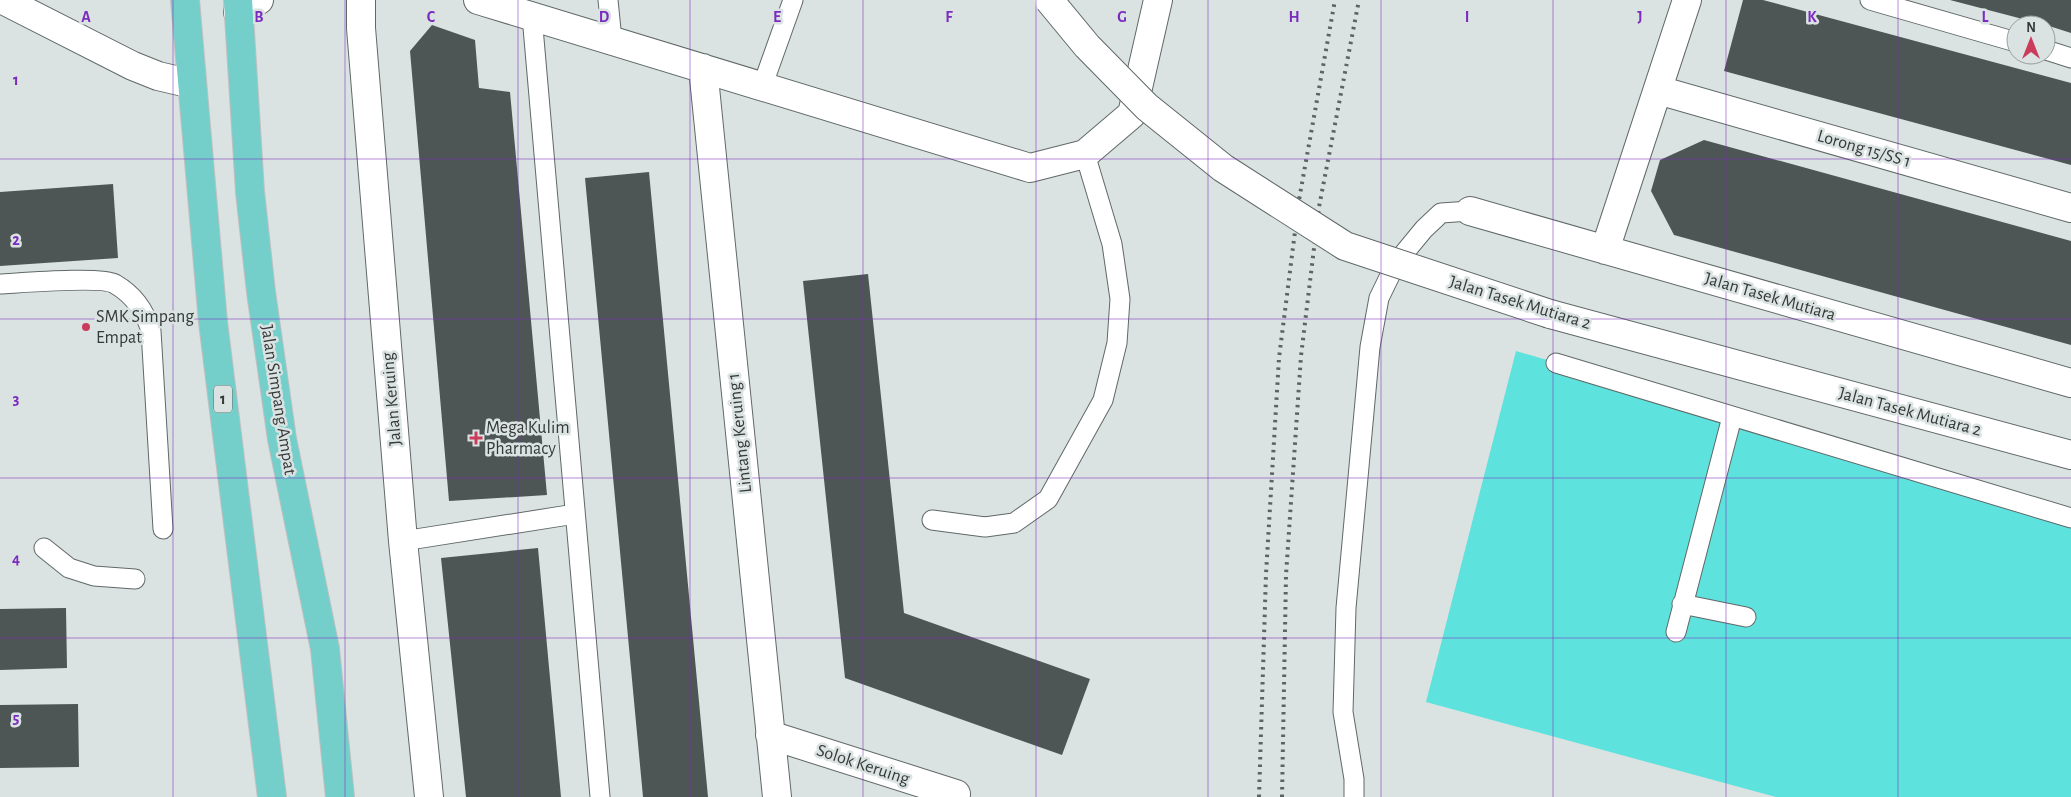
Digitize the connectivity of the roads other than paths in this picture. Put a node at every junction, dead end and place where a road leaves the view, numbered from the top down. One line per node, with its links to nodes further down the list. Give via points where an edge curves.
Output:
1 (3, 0): 18 (street, via 133,66)
2 (186, 0): 18 (highway, 1)
3 (360, 0): 34 (street, Jalan Keruing)
4 (478, 0): 12 (street)
5 (608, 0): 14 (lane)
6 (793, 0): 19 (lane)
7 (1049, 0): 29 (street, Jalan Tasek Mutiara 2, bridge, via 1087,46 1147,107 1223,168 1345,246 1550,314)
8 (1158, 0): 21 (street, via 1132,114)
9 (1687, 0): 20 (street)
10 (1870, 0): 13 (lane)
11 (245, 4): 43 (highway, Jalan Simpang Ampat, via 250,192 261,292 282,439 325,649)
12 (532, 16): 14 (street); 30 (lane)
13 (2006, 39)
14 (612, 40): 17 (street)
15 (2056, 53): 16 (lane)
16 (2071, 58)
17 (703, 68): 19 (street); 40 (street, Lintang Keruing 1)
18 (192, 84): 42 (highway, 1, via 213,322)
19 (762, 87): 21 (street, via 1030,168)
20 (1658, 90): 22 (street, Lorong 15/SS 1); 24 (street)
21 (1085, 154): 32 (lane, via 1112,244 1120,299 1117,343 1103,400 1048,499 1014,523 985,527)
22 (2071, 208)
23 (1470, 212): 24 (street, Jalan Tasek Mutiara); 47 (lane, via 1441,213 1424,229 1396,264 1379,298 1370,347 1346,608 1342,712 1354,779)
24 (1605, 250): 27 (street, Jalan Tasek Mutiara)
25 (0, 284): 33 (lane, via 113,282 134,298 146,314 151,331)
26 (1556, 363): 28 (lane)
27 (2071, 383)
28 (1732, 416): 31 (lane); 37 (lane)
29 (2071, 455)
30 (575, 514): 34 (lane); 45 (lane)
31 (2071, 518)
32 (932, 520)
33 (163, 529)
34 (403, 541): 44 (street, Jalan Keruing)
35 (44, 548): 36 (lane, via 69,568 94,576)
36 (135, 579)
37 (1682, 604): 38 (lane); 39 (lane)
38 (1746, 617)
39 (1676, 632)
40 (770, 735): 41 (street, Solok Keruing); 46 (street, Lintang Keruing 1)
41 (956, 794)
42 (272, 797)
43 (340, 797)
44 (429, 797)
45 (600, 797)
46 (777, 797)
47 (1354, 797)

